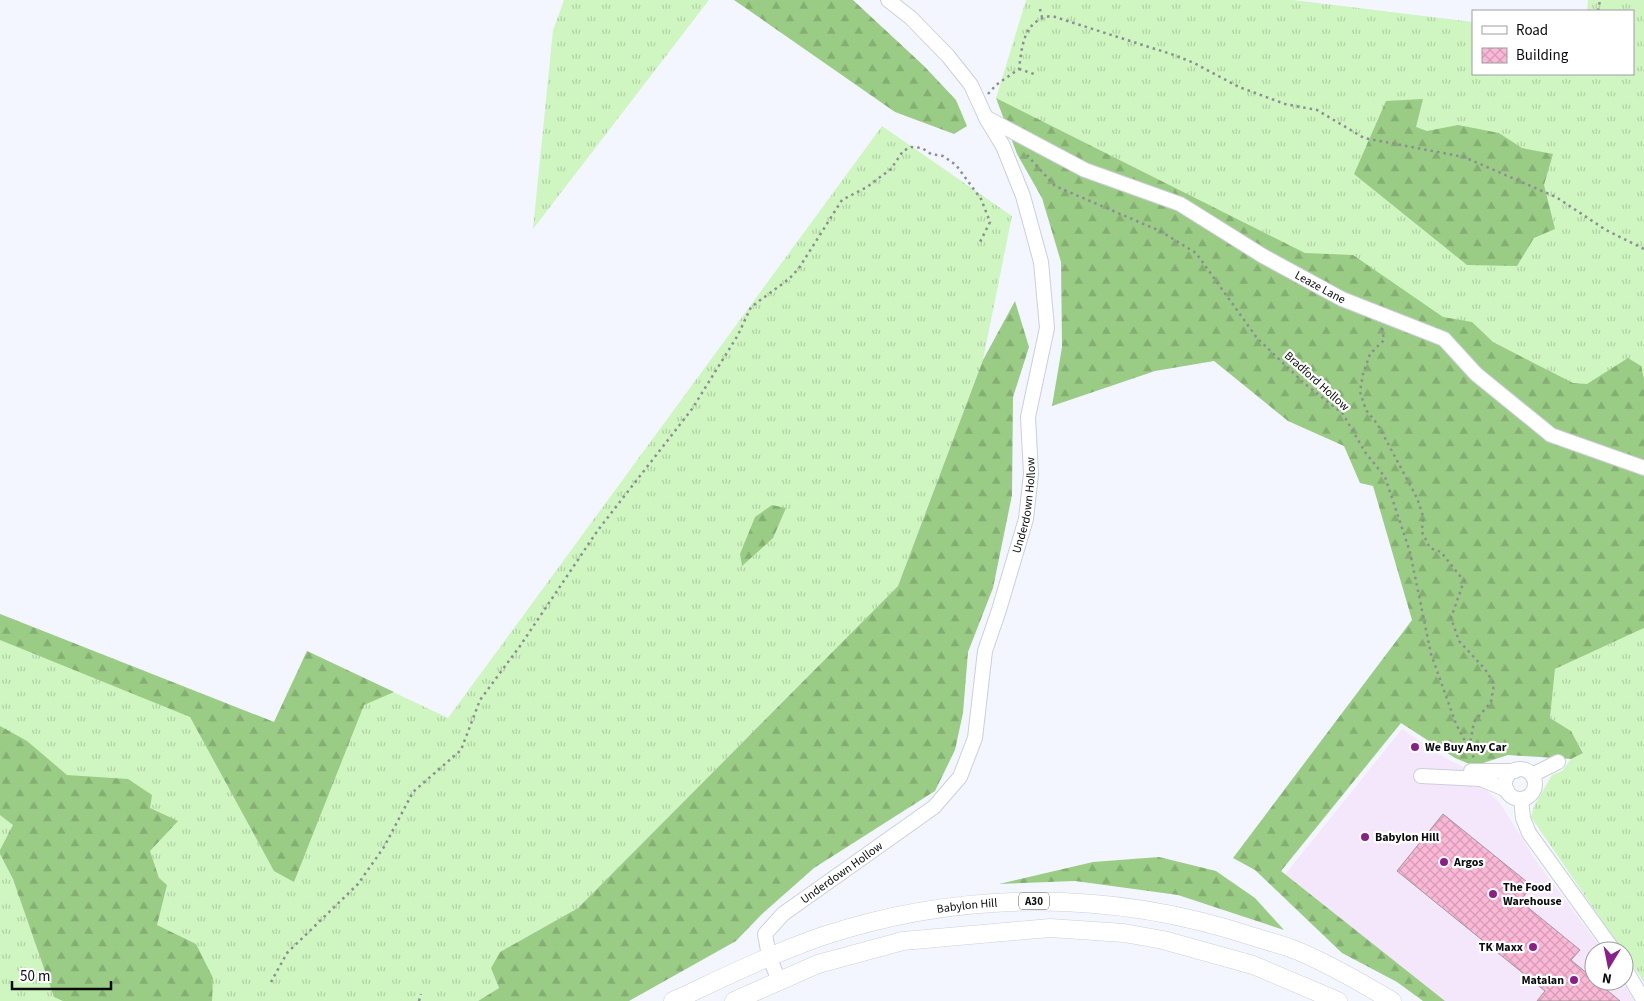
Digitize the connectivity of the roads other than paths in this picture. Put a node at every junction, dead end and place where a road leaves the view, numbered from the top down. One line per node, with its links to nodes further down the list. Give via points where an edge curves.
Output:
1 (888, 0): 2 (street, Underdown Hollow, via 911,18 948,56 971,86)
2 (986, 118): 3 (street, Leaze Lane, via 1085,170 1180,204 1263,256 1342,299 1444,339 1476,374 1551,435); 12 (street, Underdown Hollow, via 1003,146 1023,196 1041,262 1047,328 1028,417 1031,474 1026,519 985,651 975,738 960,778 934,807 784,914 765,934)
3 (1644, 468)
4 (1558, 762): 8 (street)
5 (1514, 770): 7 (street); 8 (street, via 1523,769); 9 (street, via 1507,778)
6 (1424, 772): 7 (street)
7 (1482, 775): 9 (street)
8 (1532, 775): 10 (street, via 1535,787 1532,794)
9 (1507, 790): 10 (street)
10 (1521, 799): 11 (street, via 1523,818 1530,833)
11 (1607, 941)
12 (769, 956): 13 (street); 15 (main road, Babylon Hill / A30); 18 (main road, Babylon Hill / A30, via 878,921 959,906 1080,901 1172,914 1218,925 1297,951)
13 (779, 981): 16 (main road, A30); 17 (main road, A30, via 818,964 903,941 1050,928 1124,933 1163,940 1253,965)
14 (1634, 984): 19 (street)
15 (673, 1001)
16 (734, 1001)
17 (1338, 1001)
18 (1392, 1001)
19 (1644, 1001)

